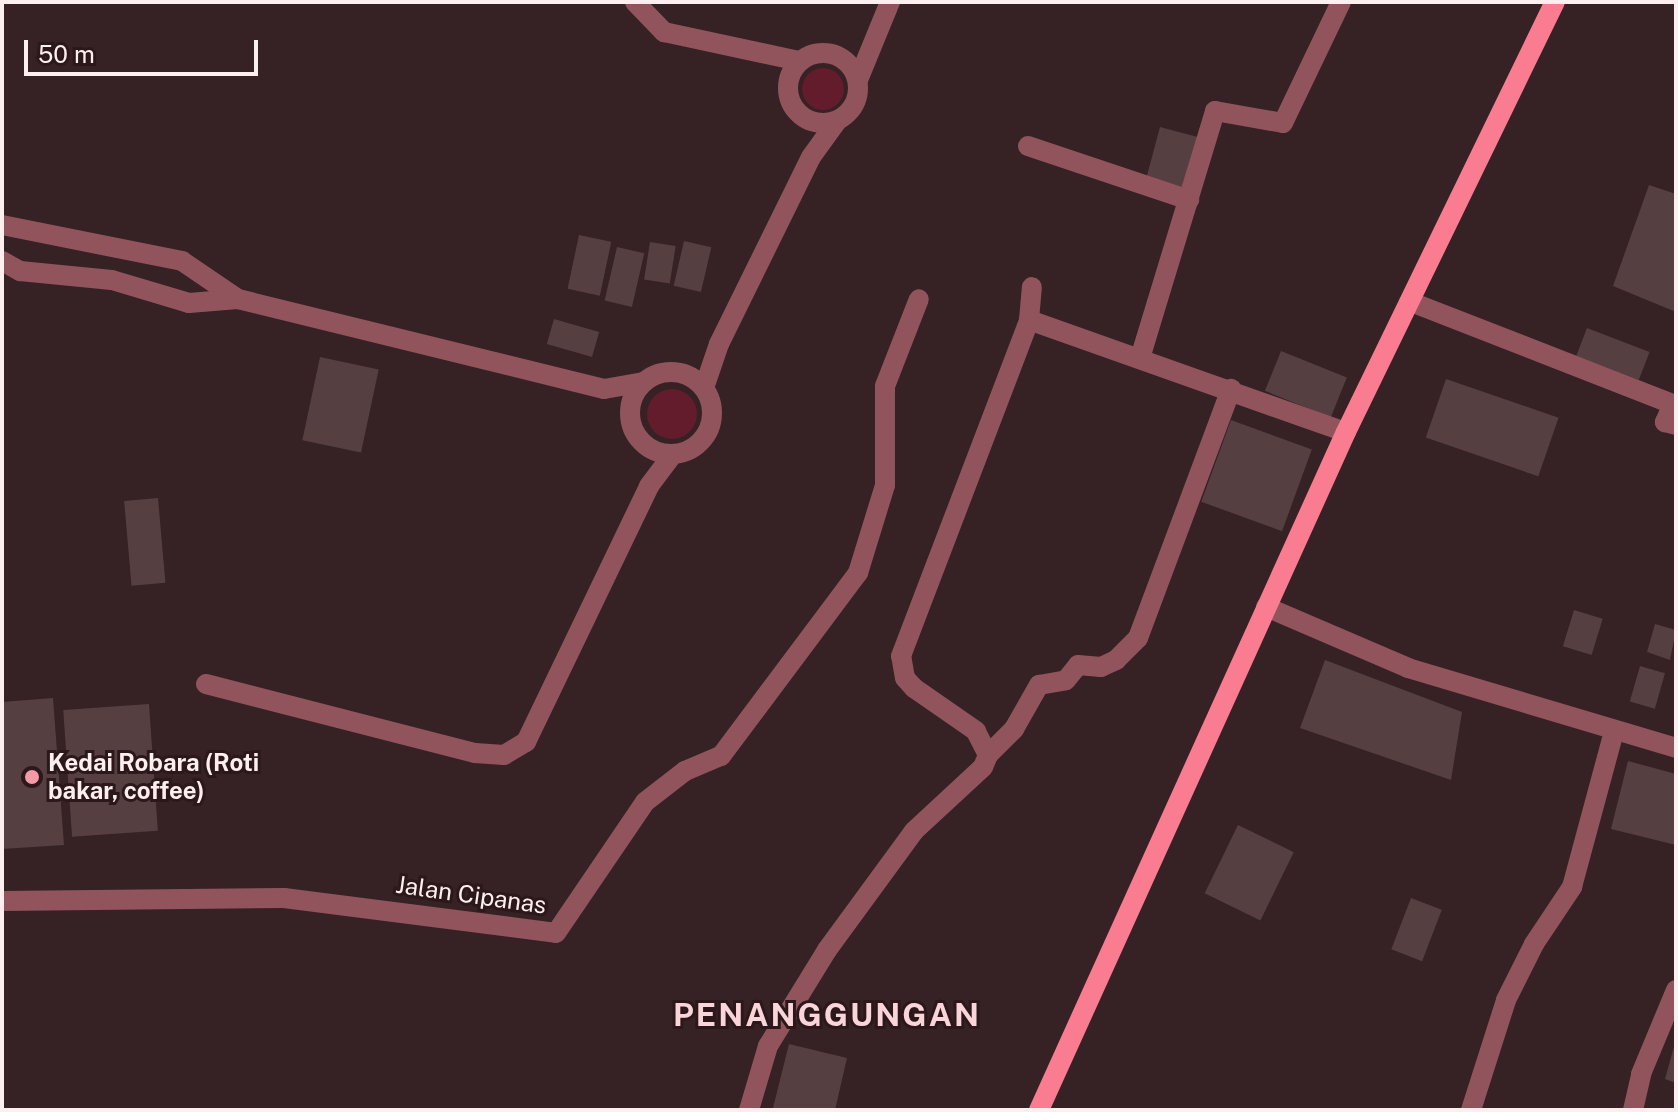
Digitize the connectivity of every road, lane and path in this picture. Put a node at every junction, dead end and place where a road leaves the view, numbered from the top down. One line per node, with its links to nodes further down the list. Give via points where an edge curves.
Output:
1 (635, 2): 7 (street, via 664,32)
2 (890, 2): 5 (street)
3 (1341, 2): 15 (street, via 1283,123 1215,111)
4 (1555, 2): 23 (main road)
5 (872, 39): 6 (street); 9 (street)
6 (834, 54): 8 (street, via 822,52); 9 (street)
7 (762, 55): 8 (street); 10 (street)
8 (799, 61): 10 (street)
9 (858, 80): 12 (street, via 855,105)
10 (788, 91): 11 (street)
11 (796, 112): 12 (street, via 815,123); 14 (street)
12 (837, 121): 14 (street)
13 (1028, 146): 15 (street)
14 (811, 157): 25 (street)
15 (1189, 200): 26 (street)
16 (2, 225): 17 (street)
17 (120, 249): 19 (street); 21 (street, via 182,261)
18 (2, 261): 19 (street, via 20,271 57,278)
19 (112, 280): 21 (street, via 189,303)
20 (1032, 287): 24 (street)
21 (238, 299): 30 (street)
22 (919, 299): 43 (street, Jalan Cipanas, via 885,386 885,485 858,573 721,756 685,771 645,802 556,933 284,898)
23 (1411, 302): 33 (street, via 1673,404 1665,422); 34 (main road)
24 (1029, 320): 26 (street); 42 (street, via 901,656 905,678 976,731)
25 (719, 344): 27 (street); 29 (street)
26 (1141, 355): 31 (street)
27 (683, 374): 28 (street, via 655,375); 29 (street)
28 (643, 382): 30 (street); 32 (street)
29 (704, 388): 36 (street, via 713,413 710,426 696,447)
30 (604, 389): 32 (street)
31 (1231, 389): 34 (street); 42 (street, via 1138,638 1116,660 1101,667 1078,665 1066,680 1039,685 1014,729)
32 (629, 414): 35 (street, via 638,439)
33 (1676, 425)
34 (1346, 432): 38 (main road)
35 (648, 448): 36 (street); 37 (street)
36 (672, 455): 37 (street)
37 (649, 486): 39 (street, via 526,742 504,755 475,753)
38 (1266, 607): 40 (street, via 1408,668); 46 (main road)
39 (206, 684)
40 (1614, 731): 41 (street); 47 (street, via 1572,887 1534,944 1506,1000)
41 (1676, 748)
42 (988, 755): 45 (street, via 983,767 914,831 839,933 768,1046)
43 (2, 901)
44 (1676, 990): 48 (street, via 1641,1074)
45 (749, 1110)
46 (1039, 1110)
47 (1471, 1110)
48 (1633, 1110)

